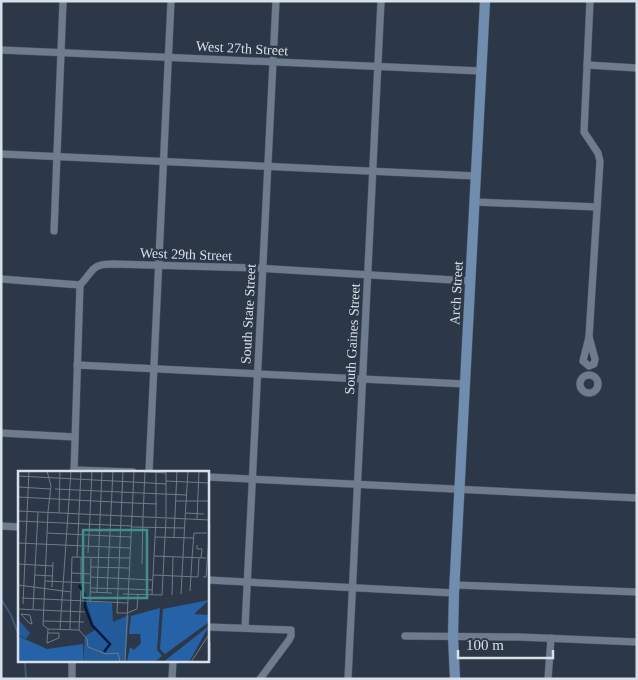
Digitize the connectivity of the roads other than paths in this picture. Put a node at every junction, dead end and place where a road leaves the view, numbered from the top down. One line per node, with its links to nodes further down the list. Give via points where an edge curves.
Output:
1 (63, 1): 8 (street)
2 (171, 1): 9 (street)
3 (276, 1): 10 (street, South State Street)
4 (381, 1): 12 (street, South Gaines Street)
5 (485, 1): 14 (main road, Arch Street)
6 (590, 1): 11 (street)
7 (1, 50): 8 (street, West 27th Street)
8 (61, 52): 9 (street, West 27th Street); 16 (street)
9 (169, 57): 10 (street, West 27th Street); 17 (street)
10 (273, 62): 12 (street, West 27th Street); 18 (street, South State Street)
11 (587, 65): 13 (street); 22 (street, via 584,132 600,157)
12 (378, 66): 14 (street, West 27th Street); 19 (street, South Gaines Street)
13 (637, 68)
14 (481, 71): 20 (main road, Arch Street)
15 (1, 154): 16 (street)
16 (56, 156): 17 (street); 23 (street)
17 (164, 161): 18 (street); 24 (street)
18 (268, 166): 19 (street); 25 (street, South State Street)
19 (373, 171): 20 (street); 26 (street, South Gaines Street)
20 (476, 176): 21 (main road, Arch Street)
21 (475, 202): 22 (street); 28 (main road, Arch Street)
22 (597, 207): 32 (street, via 589,337 595,358)
23 (54, 231)
24 (159, 266): 25 (street, West 29th Street); 29 (street, West 29th Street, via 100,264); 31 (street)
25 (263, 269): 26 (street, West 29th Street); 33 (street, South State Street)
26 (368, 275): 28 (street, West 29th Street); 34 (street, South Gaines Street)
27 (1, 279): 29 (street)
28 (470, 281): 35 (main road, Arch Street)
29 (80, 284): 30 (street)
30 (77, 365): 31 (street); 37 (street)
31 (154, 368): 33 (street); 39 (street)
32 (589, 370)
33 (258, 374): 34 (street); 41 (street, South State Street)
34 (363, 379): 35 (street); 42 (street, South Gaines Street)
35 (465, 384): 43 (main road, Arch Street)
36 (1, 433): 37 (street)
37 (75, 437): 38 (street)
38 (74, 471)
39 (149, 471)
40 (209, 476): 41 (street)
41 (252, 479): 42 (street); 48 (street, South State Street)
42 (358, 484): 43 (street); 49 (street, South Gaines Street)
43 (460, 489): 44 (street); 50 (main road, Arch Street)
44 (637, 498)
45 (1, 526): 46 (street)
46 (18, 527)
47 (209, 580): 48 (street)
48 (247, 581): 49 (street); 53 (street, South State Street)
49 (353, 588): 50 (street); 63 (street, South Gaines Street)
50 (455, 589): 51 (street); 55 (main road, Arch Street)
51 (637, 592)
52 (209, 627): 53 (street)
53 (245, 628): 62 (street, via 291,630 289,640)
54 (405, 636): 55 (street)
55 (453, 636): 56 (street); 64 (main road, Arch Street)
56 (550, 638): 57 (street); 65 (street)
57 (637, 642)
58 (72, 662): 60 (street)
59 (173, 662): 61 (street)
60 (72, 679)
61 (172, 679)
62 (260, 679)
63 (348, 679)
64 (455, 679)
65 (548, 679)

